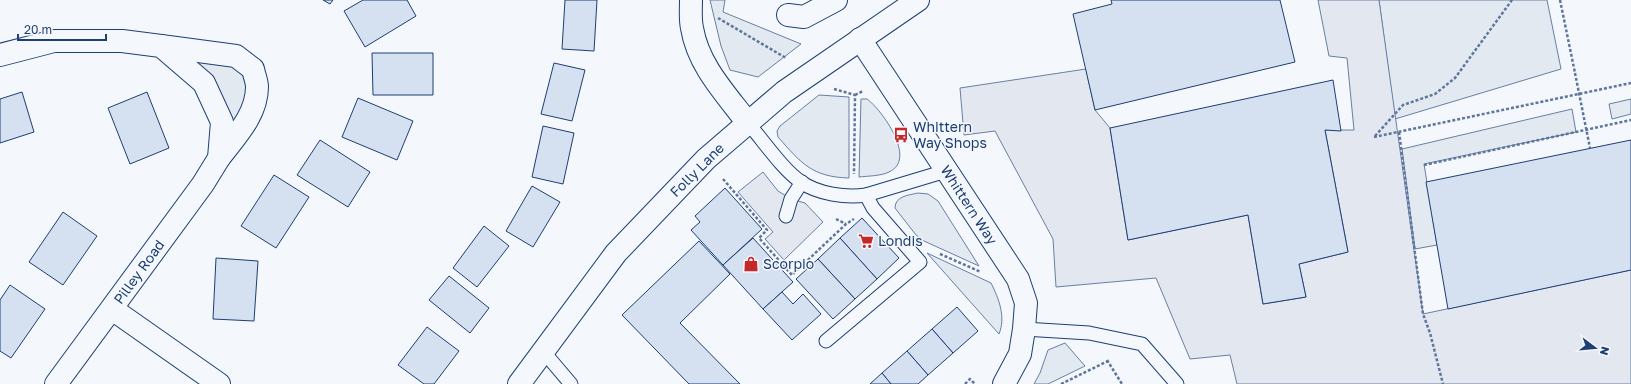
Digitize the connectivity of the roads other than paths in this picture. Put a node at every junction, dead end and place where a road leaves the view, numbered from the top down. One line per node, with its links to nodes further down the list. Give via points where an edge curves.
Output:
1 (691, 0): 8 (street, via 692,28 700,54 712,78)
2 (836, 0): 4 (street, via 804,17)
3 (918, 0): 5 (street, Folly Lane)
4 (788, 15)
5 (860, 39): 8 (street, Folly Lane, via 819,66); 10 (street, Whittern Way)
6 (161, 46): 7 (street, Pilley Road, via 122,41 54,41); 9 (street, Pilley Road, via 204,83 222,122); 9 (street, Pilley Road, via 236,56 253,69 257,86 254,108)
7 (0, 55)
8 (747, 122): 11 (lane, via 788,170); 17 (street, Folly Lane, via 706,159 616,253)
9 (219, 158): 14 (street, Pilley Road)
10 (946, 171): 12 (lane); 15 (street, Whittern Way, via 1018,279 1026,304)
11 (802, 182): 12 (lane, via 827,193); 13 (lane, via 791,198)
12 (860, 196): 16 (lane, via 920,262)
13 (786, 216)
14 (112, 309): 18 (street, Pilley Road); 19 (street)
15 (1024, 329): 22 (street, Whittern Way, via 1020,354); 23 (lane, via 1089,333 1142,344)
16 (826, 341)
17 (544, 351): 20 (street, Folly Lane); 21 (lane)
18 (56, 384)
19 (219, 384)
20 (519, 384)
21 (571, 384)
22 (1004, 384)
23 (1177, 384)

